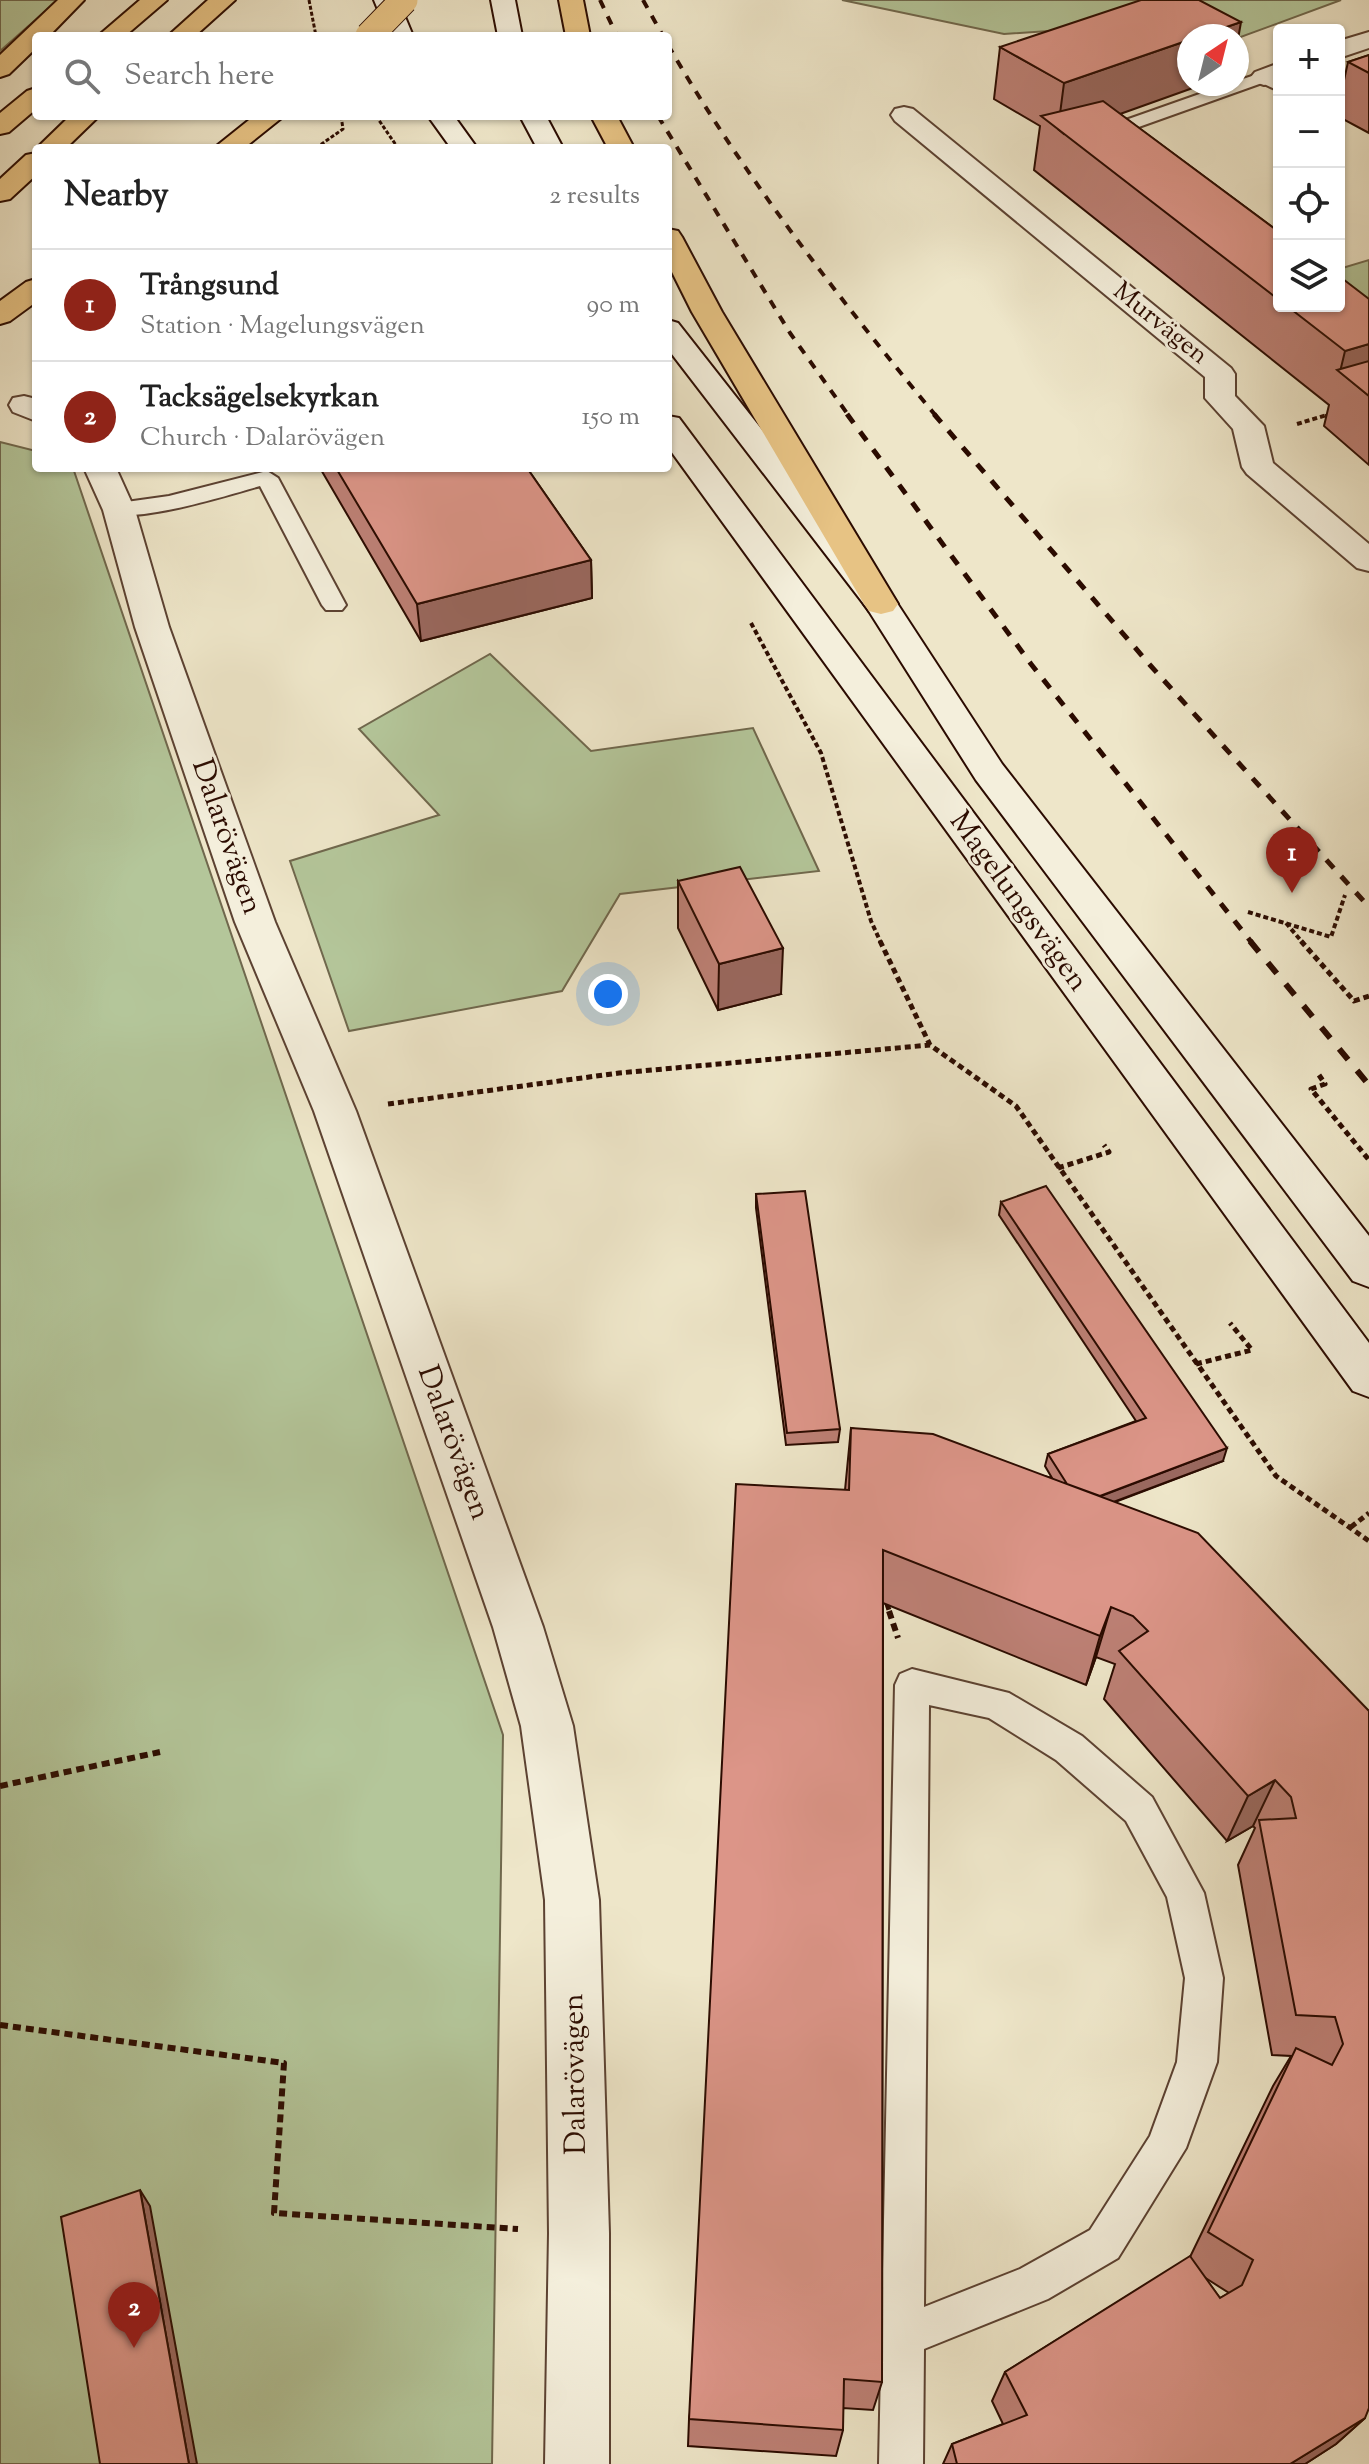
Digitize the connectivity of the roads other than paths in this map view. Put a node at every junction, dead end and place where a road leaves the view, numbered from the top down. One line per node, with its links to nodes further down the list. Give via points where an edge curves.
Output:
1 (72, 0): 8 (highway)
2 (155, 0): 9 (highway)
3 (223, 0): 10 (highway)
4 (386, 0): 12 (street)
5 (404, 0): 11 (highway, bridge)
6 (503, 0): 13 (street)
7 (571, 0): 14 (highway)
8 (39, 32)
9 (115, 32)
10 (185, 32)
11 (373, 32)
12 (399, 32)
13 (509, 32)
14 (577, 32)
15 (32, 38): 18 (highway)
16 (1369, 39): 17 (street)
17 (1345, 48)
18 (0, 69)
19 (1273, 78): 33 (lane, via 1109,132)
20 (32, 99): 27 (highway)
21 (904, 115): 43 (street, Murvägen, via 1220,374 1220,398 1248,426 1258,467)
22 (82, 120): 28 (highway)
23 (266, 120): 29 (highway)
24 (444, 120): 30 (street)
25 (535, 120): 31 (street)
26 (606, 120): 32 (highway)
27 (0, 126)
28 (54, 144)
29 (232, 144)
30 (461, 144)
31 (548, 144)
32 (619, 144)
33 (1121, 159)
34 (32, 165): 35 (highway)
35 (0, 193)
36 (672, 245): 44 (highway)
37 (32, 291): 38 (highway)
38 (0, 315)
39 (672, 334): 44 (street, Magelungsvägen)
40 (672, 430): 47 (street, Magelungsvägen)
41 (102, 472): 42 (street, Dalarövägen)
42 (119, 510): 45 (lane, via 267,478); 49 (street, Dalarövägen, via 152,627 255,922 335,1111 518,1627 547,1726 572,1900 579,2233)
43 (1369, 561)
44 (881, 604): 46 (street, Magelungsvägen, via 989,772)
45 (334, 605)
46 (1369, 1269)
47 (1369, 1378)
48 (903, 2336): 48 (lane, via 911,1733 912,1685 997,1704 1069,1748 1139,1809 1185,1893 1204,1978 1197,2062 1166,2148 1104,2244 1033,2284); 50 (lane)
49 (577, 2464)
50 (901, 2464)

